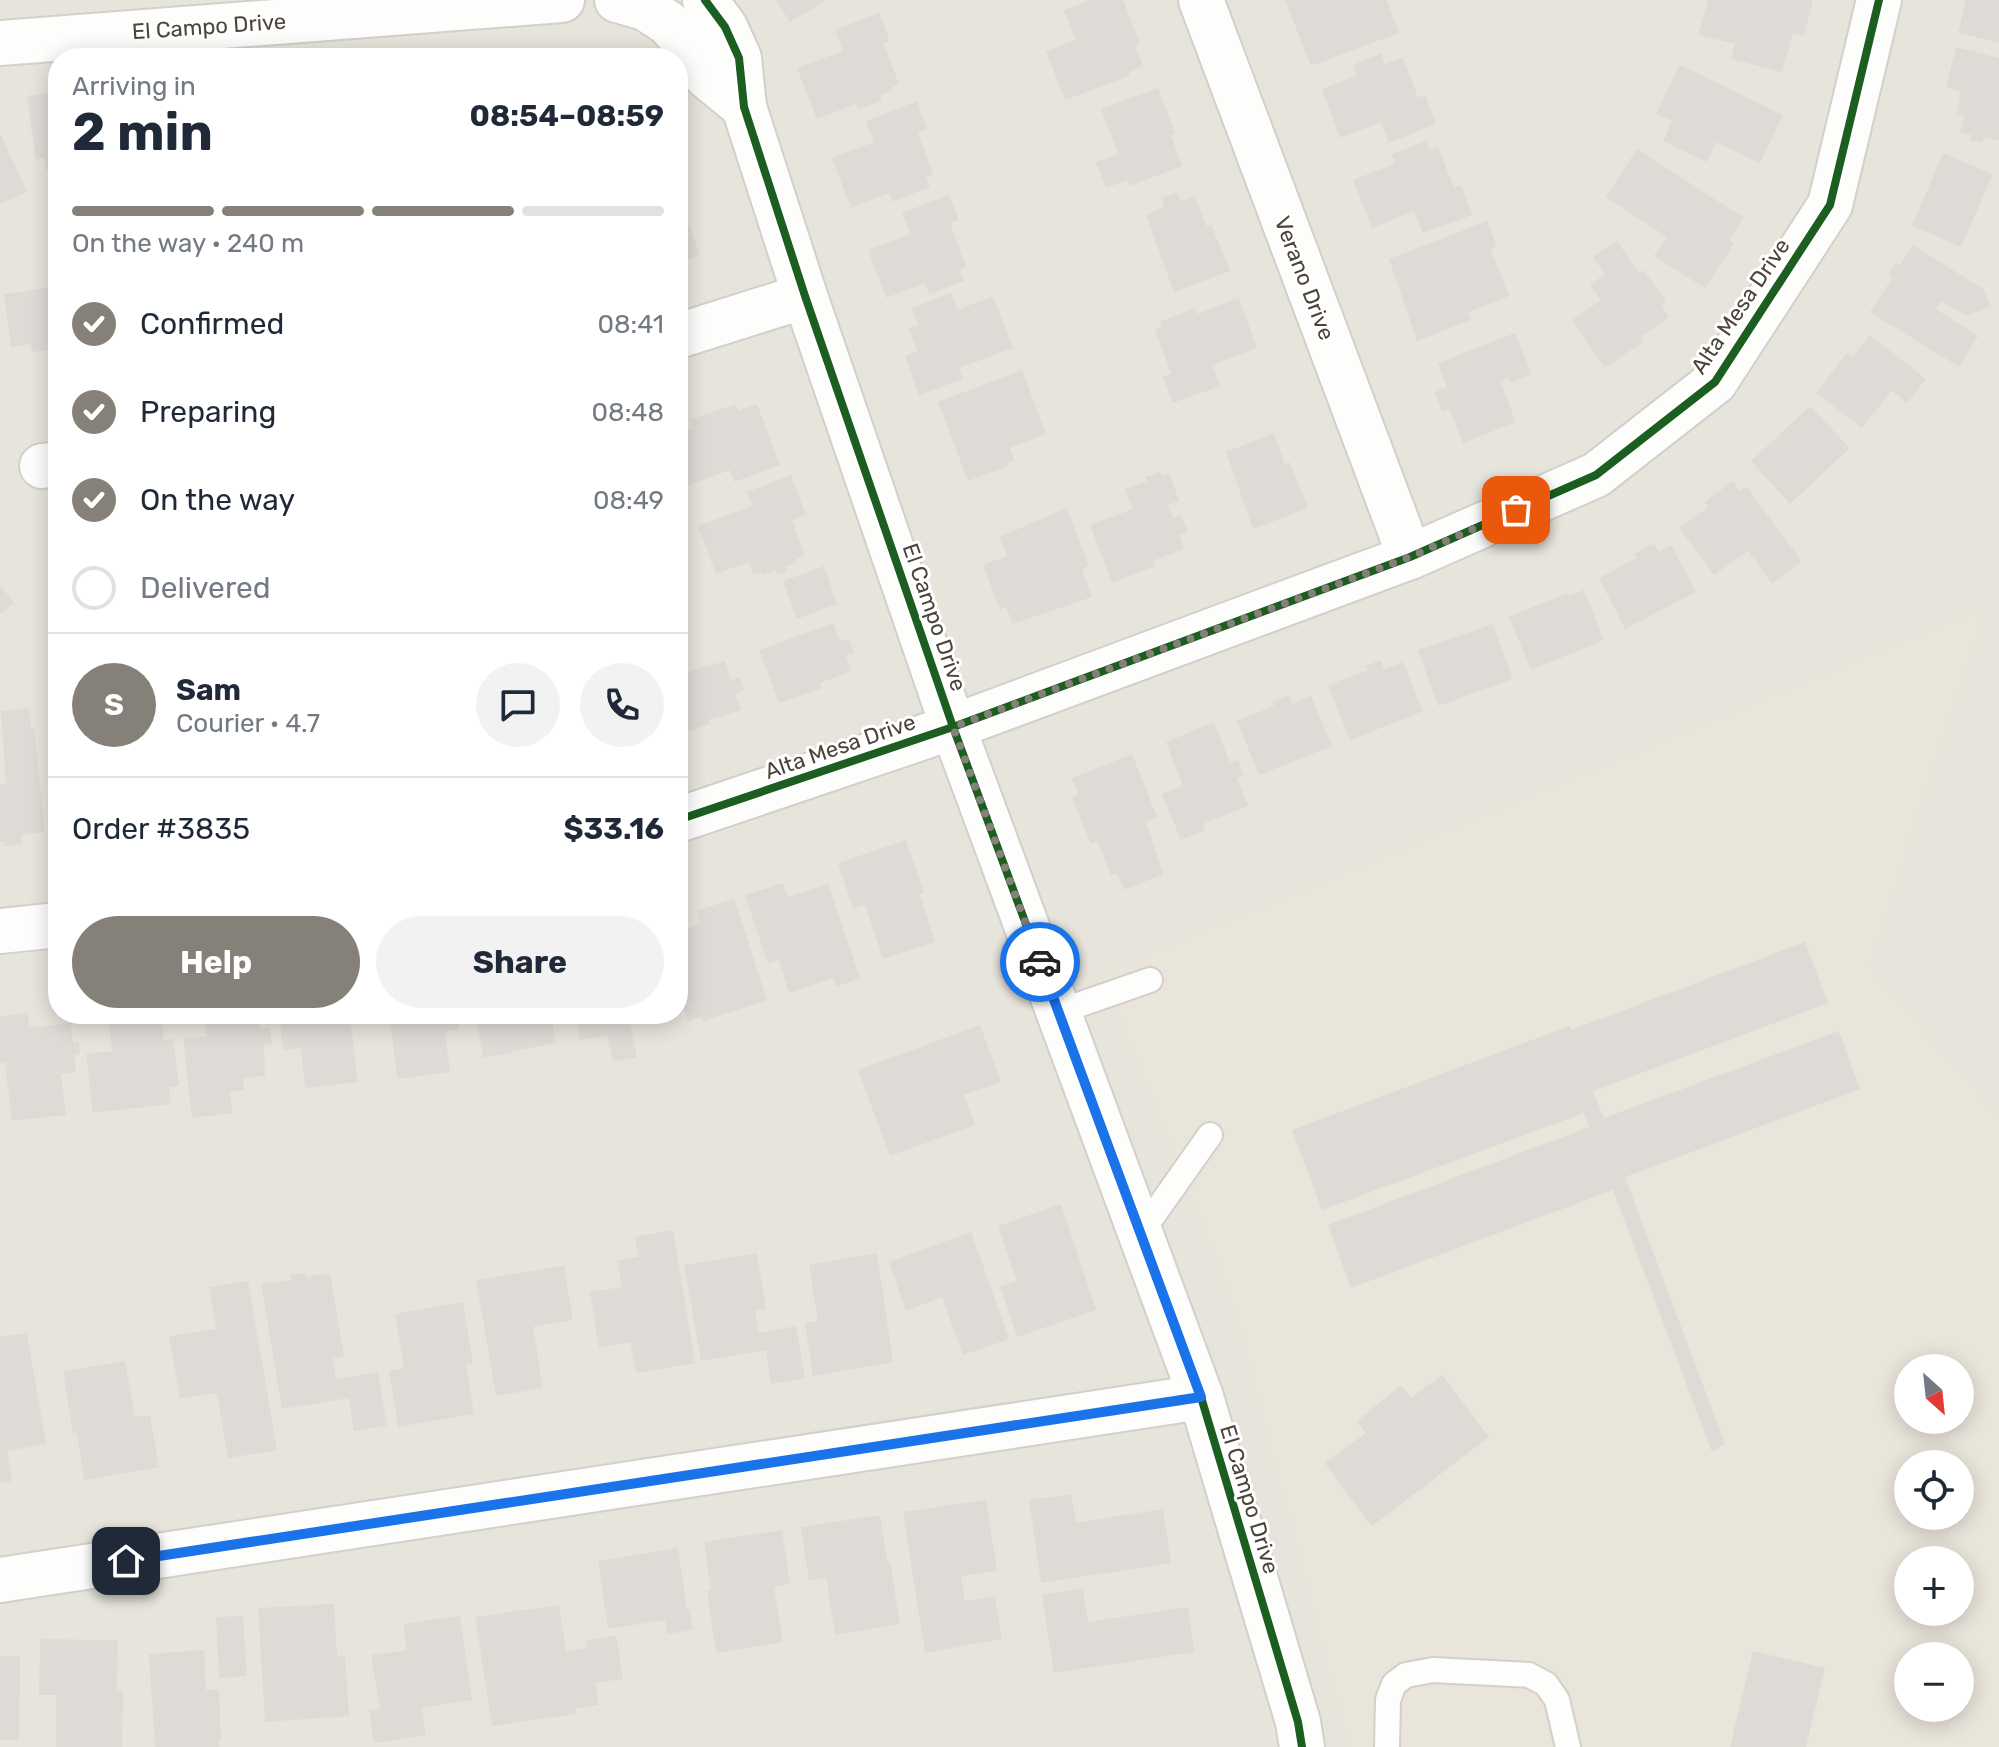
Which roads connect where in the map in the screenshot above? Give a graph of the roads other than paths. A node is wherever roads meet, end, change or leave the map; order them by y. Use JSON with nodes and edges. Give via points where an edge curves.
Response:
{"nodes":[{"id":1,"x":562,"y":0,"type":"edge"},
{"id":2,"x":617,"y":0,"type":"edge"},
{"id":3,"x":705,"y":0,"type":"edge"},
{"id":4,"x":1201,"y":0,"type":"edge"},
{"id":5,"x":1879,"y":0,"type":"edge"},
{"id":6,"x":0,"y":43,"type":"edge"},
{"id":7,"x":744,"y":107,"type":"junction"},
{"id":8,"x":805,"y":296,"type":"junction"},
{"id":9,"x":688,"y":333,"type":"edge"},
{"id":10,"x":1410,"y":557,"type":"junction"},
{"id":11,"x":953,"y":727,"type":"junction"},
{"id":12,"x":688,"y":817,"type":"edge"},
{"id":13,"x":48,"y":926,"type":"edge"},
{"id":14,"x":0,"y":931,"type":"edge"},
{"id":15,"x":1150,"y":980,"type":"dead end"},
{"id":16,"x":1058,"y":1012,"type":"junction"},
{"id":17,"x":1210,"y":1135,"type":"dead end"},
{"id":18,"x":1140,"y":1234,"type":"junction"},
{"id":19,"x":1201,"y":1397,"type":"junction"},
{"id":20,"x":0,"y":1580,"type":"edge"},
{"id":21,"x":1302,"y":1747,"type":"edge"},
{"id":22,"x":1387,"y":1747,"type":"edge"},
{"id":23,"x":1568,"y":1747,"type":"edge"}],
"edges":[{"from":1,"to":6,"type":"street","name":"El Campo Drive"},
{"from":2,"to":7,"type":"street","via":[[645,8],[668,23],[706,76]]},
{"from":3,"to":7,"type":"street","name":"El Campo Drive","via":[[739,58]]},
{"from":4,"to":10,"type":"street","name":"Verano Drive"},
{"from":5,"to":10,"type":"street","name":"Alta Mesa Drive","via":[[1830,205],[1715,382],[1596,475]]},
{"from":7,"to":8,"type":"street","name":"El Campo Drive"},
{"from":8,"to":9,"type":"street"},
{"from":8,"to":11,"type":"street","name":"El Campo Drive"},
{"from":10,"to":11,"type":"street","name":"Alta Mesa Drive"},
{"from":11,"to":12,"type":"street","name":"Alta Mesa Drive"},
{"from":11,"to":16,"type":"street","name":"El Campo Drive"},
{"from":13,"to":14,"type":"street"},
{"from":15,"to":16,"type":"lane"},
{"from":16,"to":18,"type":"street","name":"El Campo Drive"},
{"from":17,"to":18,"type":"lane"},
{"from":18,"to":19,"type":"street","name":"El Campo Drive"},
{"from":19,"to":20,"type":"street"},
{"from":19,"to":21,"type":"street","name":"El Campo Drive"},
{"from":22,"to":23,"type":"lane","via":[[1388,1700],[1394,1684],[1406,1675],[1433,1670],[1529,1675],[1546,1684],[1557,1700]]}]}
